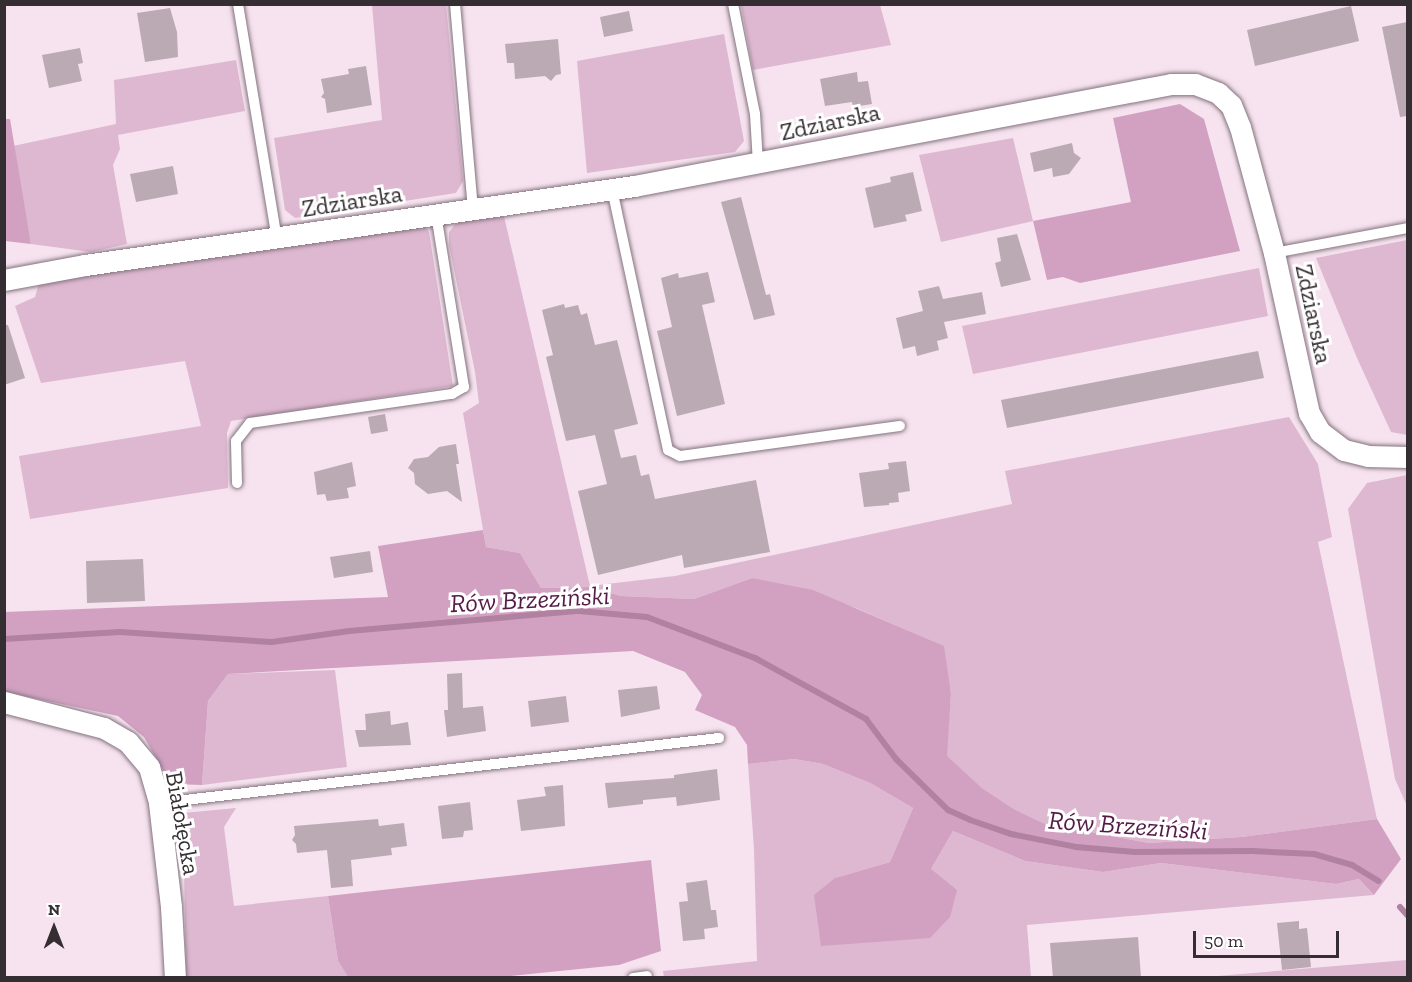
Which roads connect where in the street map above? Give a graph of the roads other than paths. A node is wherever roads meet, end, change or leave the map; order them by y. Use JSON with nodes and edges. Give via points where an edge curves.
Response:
{"nodes":[{"id":1,"x":238,"y":4,"type":"edge"},
{"id":2,"x":455,"y":4,"type":"edge"},
{"id":3,"x":733,"y":4,"type":"edge"},
{"id":4,"x":758,"y":163,"type":"junction"},
{"id":5,"x":612,"y":189,"type":"junction"},
{"id":6,"x":473,"y":208,"type":"junction"},
{"id":7,"x":436,"y":214,"type":"junction"},
{"id":8,"x":1407,"y":228,"type":"edge"},
{"id":9,"x":277,"y":239,"type":"junction"},
{"id":10,"x":1274,"y":253,"type":"junction"},
{"id":11,"x":4,"y":280,"type":"edge"},
{"id":12,"x":900,"y":426,"type":"dead end"},
{"id":13,"x":1407,"y":457,"type":"edge"},
{"id":14,"x":237,"y":483,"type":"dead end"},
{"id":15,"x":4,"y":702,"type":"edge"},
{"id":16,"x":719,"y":738,"type":"dead end"},
{"id":17,"x":159,"y":803,"type":"junction"},
{"id":18,"x":647,"y":976,"type":"dead end"},
{"id":19,"x":175,"y":978,"type":"edge"},
{"id":20,"x":633,"y":978,"type":"edge"}],
"edges":[{"from":1,"to":9,"type":"lane"},
{"from":2,"to":6,"type":"lane"},
{"from":3,"to":4,"type":"lane","via":[[755,114]]},
{"from":4,"to":5,"type":"street","name":"Zdziarska"},
{"from":4,"to":10,"type":"street","name":"Zdziarska","via":[[1171,84],[1195,84],[1218,93],[1231,105]]},
{"from":5,"to":6,"type":"street","name":"Zdziarska"},
{"from":5,"to":12,"type":"lane","via":[[668,450],[680,456]]},
{"from":6,"to":7,"type":"street","name":"Zdziarska"},
{"from":7,"to":9,"type":"street","name":"Zdziarska"},
{"from":7,"to":14,"type":"lane","via":[[464,387],[452,394],[250,423],[236,441]]},
{"from":8,"to":10,"type":"lane"},
{"from":9,"to":11,"type":"street","name":"Zdziarska"},
{"from":10,"to":13,"type":"street","name":"Zdziarska","via":[[1309,413],[1320,432],[1344,450],[1368,456]]},
{"from":15,"to":17,"type":"street","name":"Białołęcka","via":[[116,734],[149,767]]},
{"from":16,"to":17,"type":"lane"},
{"from":17,"to":19,"type":"street","name":"Białołęcka"},
{"from":18,"to":20,"type":"lane"}]}
